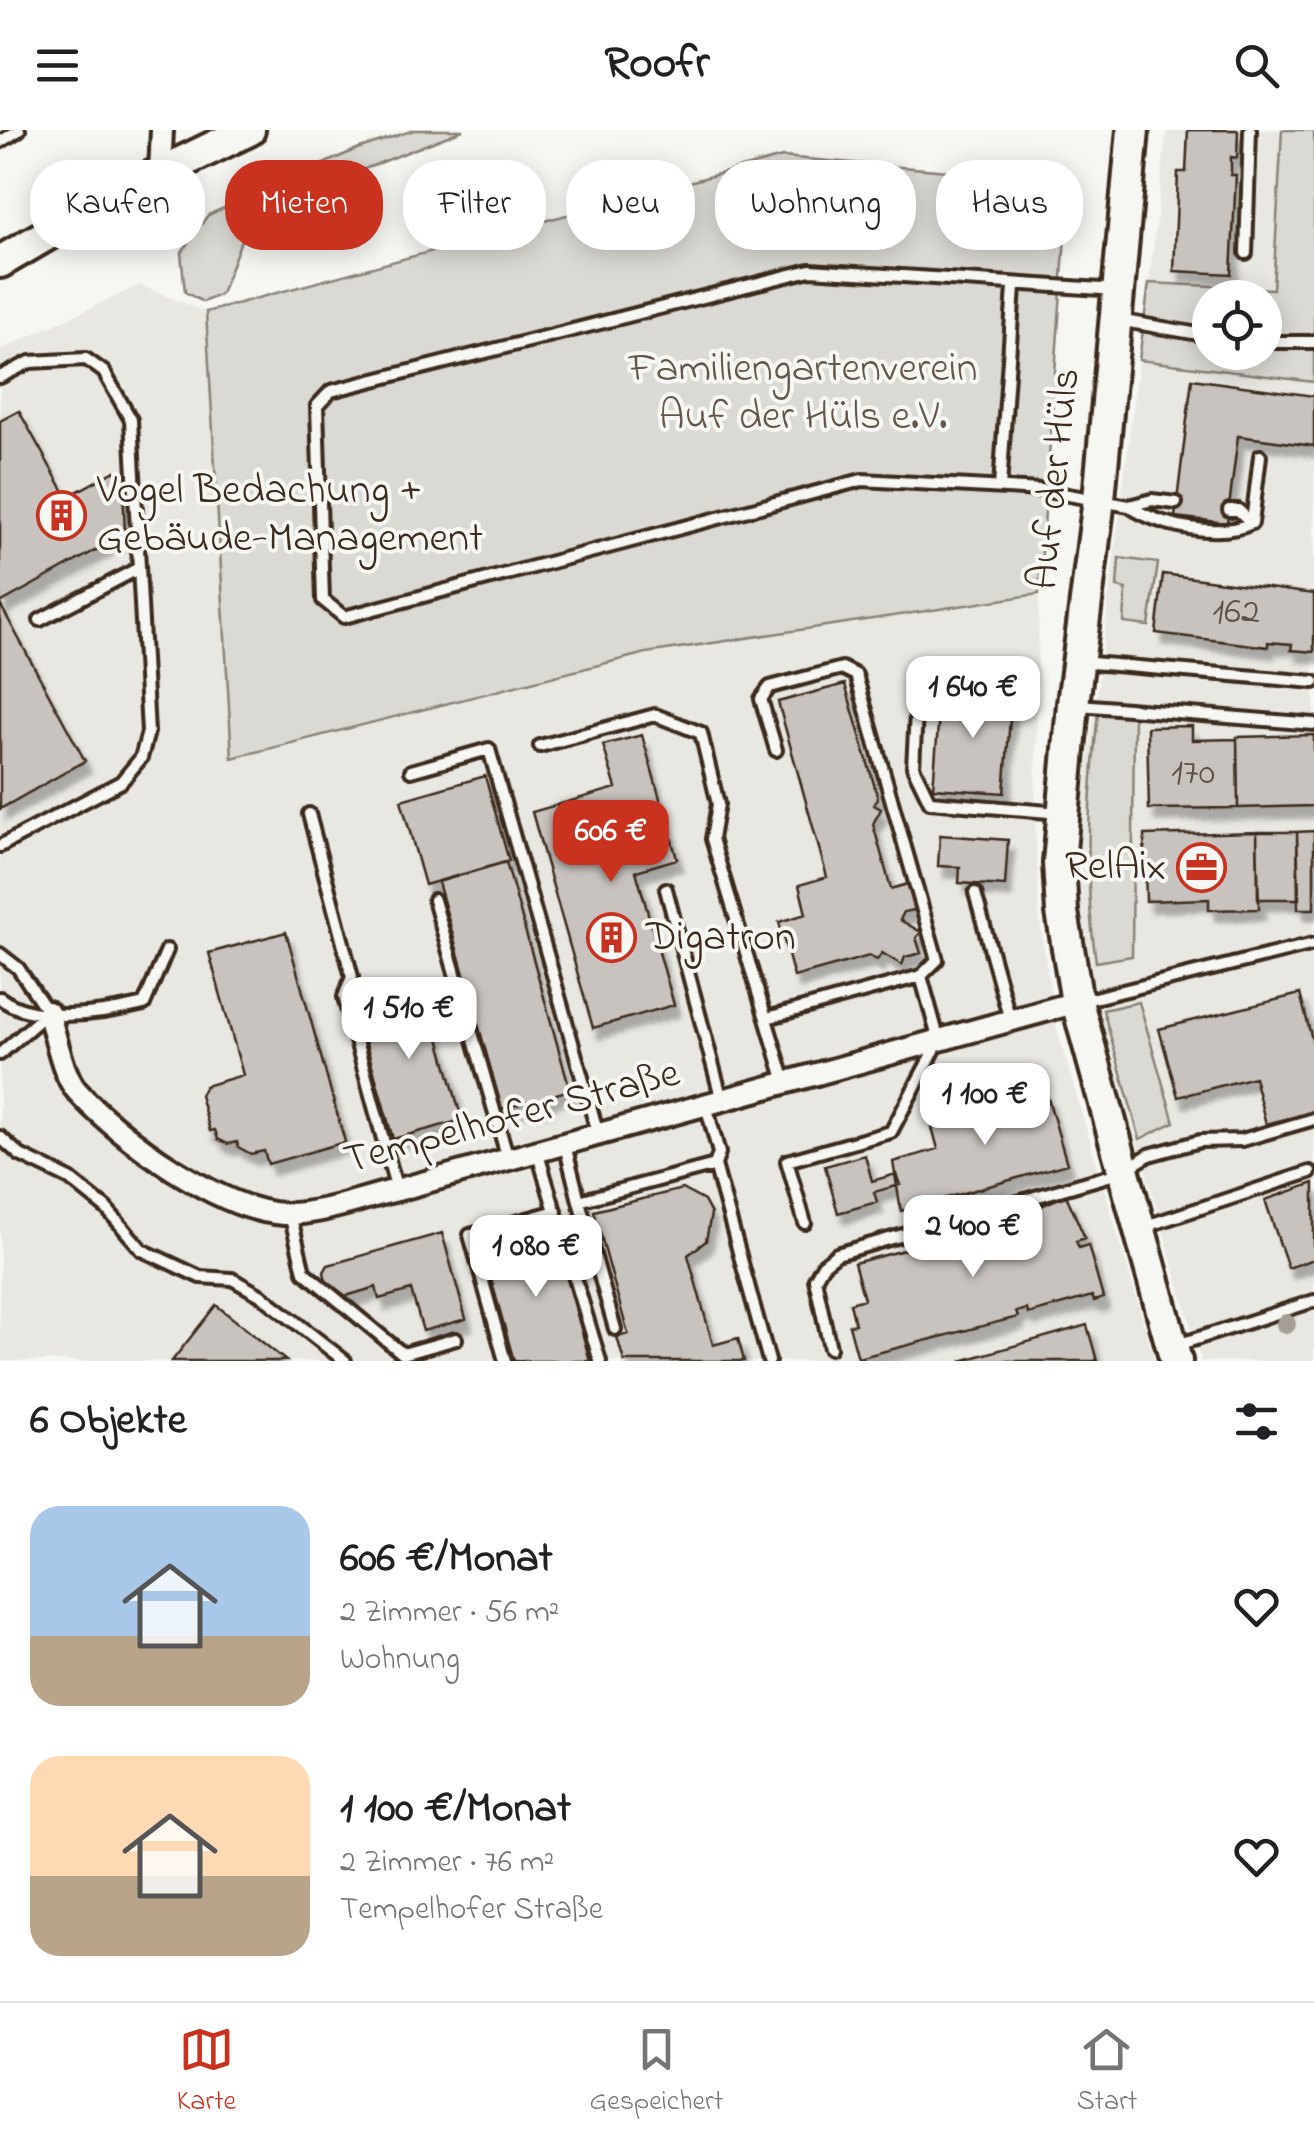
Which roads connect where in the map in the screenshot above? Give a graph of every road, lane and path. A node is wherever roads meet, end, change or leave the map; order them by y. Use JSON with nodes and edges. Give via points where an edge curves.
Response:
{"nodes":[{"id":1,"x":19,"y":130,"type":"edge"},
{"id":2,"x":162,"y":130,"type":"edge"},
{"id":3,"x":249,"y":130,"type":"edge"},
{"id":4,"x":1132,"y":130,"type":"edge"},
{"id":5,"x":1250,"y":130,"type":"edge"},
{"id":6,"x":0,"y":142,"type":"edge"},
{"id":7,"x":161,"y":160,"type":"edge"},
{"id":8,"x":187,"y":160,"type":"edge"},
{"id":9,"x":30,"y":245,"type":"edge"},
{"id":10,"x":1246,"y":253,"type":"dead end"},
{"id":11,"x":0,"y":262,"type":"edge"},
{"id":12,"x":1014,"y":287,"type":"junction"},
{"id":13,"x":1117,"y":305,"type":"junction"},
{"id":14,"x":1192,"y":330,"type":"edge"},
{"id":15,"x":1282,"y":342,"type":"edge"},
{"id":16,"x":1314,"y":342,"type":"edge"},
{"id":17,"x":0,"y":377,"type":"edge"},
{"id":18,"x":1260,"y":456,"type":"dead end"},
{"id":19,"x":1000,"y":487,"type":"junction"},
{"id":20,"x":1114,"y":502,"type":"junction"},
{"id":21,"x":1176,"y":502,"type":"dead end"},
{"id":22,"x":1229,"y":510,"type":"dead end"},
{"id":23,"x":1252,"y":522,"type":"junction"},
{"id":24,"x":139,"y":568,"type":"junction"},
{"id":25,"x":40,"y":620,"type":"dead end"},
{"id":26,"x":1078,"y":662,"type":"junction"},
{"id":27,"x":1314,"y":682,"type":"edge"},
{"id":28,"x":1073,"y":704,"type":"junction"},
{"id":29,"x":916,"y":713,"type":"dead end"},
{"id":30,"x":1314,"y":724,"type":"edge"},
{"id":31,"x":540,"y":746,"type":"dead end"},
{"id":32,"x":776,"y":750,"type":"dead end"},
{"id":33,"x":411,"y":771,"type":"dead end"},
{"id":34,"x":1062,"y":813,"type":"junction"},
{"id":35,"x":308,"y":814,"type":"dead end"},
{"id":36,"x":0,"y":846,"type":"edge"},
{"id":37,"x":666,"y":890,"type":"dead end"},
{"id":38,"x":974,"y":893,"type":"dead end"},
{"id":39,"x":434,"y":900,"type":"dead end"},
{"id":40,"x":1314,"y":944,"type":"edge"},
{"id":41,"x":167,"y":950,"type":"dead end"},
{"id":42,"x":0,"y":954,"type":"edge"},
{"id":43,"x":921,"y":976,"type":"junction"},
{"id":44,"x":0,"y":998,"type":"edge"},
{"id":45,"x":1077,"y":1002,"type":"junction"},
{"id":46,"x":14,"y":1009,"type":"junction"},
{"id":47,"x":0,"y":1011,"type":"edge"},
{"id":48,"x":48,"y":1012,"type":"junction"},
{"id":49,"x":767,"y":1018,"type":"junction"},
{"id":50,"x":1011,"y":1021,"type":"junction"},
{"id":51,"x":939,"y":1041,"type":"junction"},
{"id":52,"x":0,"y":1054,"type":"edge"},
{"id":53,"x":785,"y":1082,"type":"junction"},
{"id":54,"x":714,"y":1103,"type":"junction"},
{"id":55,"x":1314,"y":1119,"type":"edge"},
{"id":56,"x":598,"y":1134,"type":"junction"},
{"id":57,"x":0,"y":1136,"type":"edge"},
{"id":58,"x":564,"y":1144,"type":"junction"},
{"id":59,"x":537,"y":1150,"type":"junction"},
{"id":60,"x":508,"y":1159,"type":"junction"},
{"id":61,"x":715,"y":1165,"type":"junction"},
{"id":62,"x":1122,"y":1172,"type":"junction"},
{"id":63,"x":1310,"y":1172,"type":"dead end"},
{"id":64,"x":397,"y":1190,"type":"junction"},
{"id":65,"x":580,"y":1201,"type":"junction"},
{"id":66,"x":556,"y":1210,"type":"junction"},
{"id":67,"x":290,"y":1214,"type":"junction"},
{"id":68,"x":805,"y":1223,"type":"dead end"},
{"id":69,"x":1138,"y":1229,"type":"junction"},
{"id":70,"x":1314,"y":1301,"type":"edge"},
{"id":71,"x":614,"y":1328,"type":"dead end"},
{"id":72,"x":456,"y":1338,"type":"dead end"},
{"id":73,"x":830,"y":1348,"type":"dead end"},
{"id":74,"x":1173,"y":1354,"type":"edge"},
{"id":75,"x":345,"y":1361,"type":"edge"},
{"id":76,"x":505,"y":1361,"type":"edge"},
{"id":77,"x":600,"y":1361,"type":"edge"},
{"id":78,"x":768,"y":1361,"type":"edge"}],
"edges":[{"from":1,"to":6,"type":"lane"},
{"from":2,"to":7,"type":"street"},
{"from":3,"to":8,"type":"street"},
{"from":4,"to":13,"type":"street","name":"Auf der Hüls"},
{"from":5,"to":10,"type":"lane"},
{"from":9,"to":11,"type":"street"},
{"from":12,"to":13,"type":"lane"},
{"from":12,"to":19,"type":"lane"},
{"from":12,"to":19,"type":"lane","via":[[810,270],[331,391],[317,406],[323,600],[344,617],[862,480]]},
{"from":13,"to":14,"type":"lane"},
{"from":13,"to":20,"type":"street","name":"Auf der Hüls"},
{"from":15,"to":16,"type":"lane"},
{"from":17,"to":24,"type":"lane","via":[[30,362],[64,358],[86,358],[104,372],[131,420]]},
{"from":18,"to":23,"type":"lane"},
{"from":19,"to":20,"type":"lane"},
{"from":20,"to":21,"type":"lane"},
{"from":20,"to":23,"type":"lane","via":[[1149,520],[1235,531]]},
{"from":20,"to":26,"type":"street","name":"Auf der Hüls"},
{"from":22,"to":23,"type":"lane"},
{"from":24,"to":25,"type":"lane"},
{"from":24,"to":36,"type":"lane","via":[[148,732],[141,758],[121,782]]},
{"from":26,"to":27,"type":"lane"},
{"from":26,"to":28,"type":"street","name":"Auf der Hüls"},
{"from":28,"to":30,"type":"lane"},
{"from":28,"to":34,"type":"street","name":"Auf der Hüls"},
{"from":29,"to":34,"type":"lane","via":[[913,767],[930,802]]},
{"from":31,"to":49,"type":"lane","via":[[655,715],[700,733],[718,804],[712,840]]},
{"from":32,"to":43,"type":"lane","via":[[761,699],[770,687],[842,668],[856,675],[937,960]]},
{"from":33,"to":56,"type":"lane","via":[[489,749]]},
{"from":34,"to":45,"type":"street","name":"Auf der Hüls","via":[[1062,912]]},
{"from":35,"to":64,"type":"lane","via":[[352,977],[344,997]]},
{"from":37,"to":54,"type":"lane"},
{"from":38,"to":50,"type":"lane"},
{"from":39,"to":60,"type":"lane"},
{"from":40,"to":45,"type":"lane"},
{"from":41,"to":48,"type":"lane","via":[[144,1004],[109,1012]]},
{"from":42,"to":48,"type":"lane"},
{"from":43,"to":49,"type":"lane"},
{"from":43,"to":51,"type":"lane"},
{"from":44,"to":46,"type":"lane"},
{"from":45,"to":50,"type":"street","name":"Tempelhofer Straße"},
{"from":45,"to":62,"type":"street","name":"Auf der Hüls"},
{"from":46,"to":47,"type":"lane"},
{"from":46,"to":48,"type":"lane"},
{"from":48,"to":52,"type":"lane"},
{"from":48,"to":67,"type":"street","name":"Tempelhofer Straße","via":[[74,1089],[150,1152],[224,1200]]},
{"from":49,"to":53,"type":"lane"},
{"from":50,"to":51,"type":"street","name":"Tempelhofer Straße"},
{"from":51,"to":53,"type":"street","name":"Tempelhofer Straße"},
{"from":51,"to":68,"type":"lane","via":[[892,1132],[788,1160]]},
{"from":53,"to":54,"type":"street","name":"Tempelhofer Straße"},
{"from":54,"to":56,"type":"street","name":"Tempelhofer Straße"},
{"from":54,"to":61,"type":"lane"},
{"from":55,"to":62,"type":"lane","via":[[1242,1140],[1200,1141],[1148,1155]]},
{"from":56,"to":58,"type":"street","name":"Tempelhofer Straße"},
{"from":57,"to":75,"type":"lane","via":[[20,1155],[70,1179],[142,1250],[200,1277],[232,1279]]},
{"from":58,"to":59,"type":"street","name":"Tempelhofer Straße"},
{"from":58,"to":65,"type":"lane"},
{"from":59,"to":60,"type":"street","name":"Tempelhofer Straße"},
{"from":59,"to":66,"type":"lane"},
{"from":60,"to":64,"type":"street","name":"Tempelhofer Straße"},
{"from":61,"to":65,"type":"lane"},
{"from":61,"to":78,"type":"lane"},
{"from":62,"to":69,"type":"street","name":"Auf der Hüls"},
{"from":62,"to":73,"type":"lane","via":[[838,1254],[814,1279]]},
{"from":63,"to":69,"type":"lane"},
{"from":64,"to":67,"type":"street","name":"Tempelhofer Straße"},
{"from":65,"to":71,"type":"lane"},
{"from":66,"to":76,"type":"lane","via":[[470,1236]]},
{"from":66,"to":77,"type":"lane"},
{"from":67,"to":72,"type":"lane","via":[[304,1272],[403,1354]]},
{"from":69,"to":74,"type":"street","name":"Auf der Hüls"},
{"from":70,"to":74,"type":"lane"}]}
